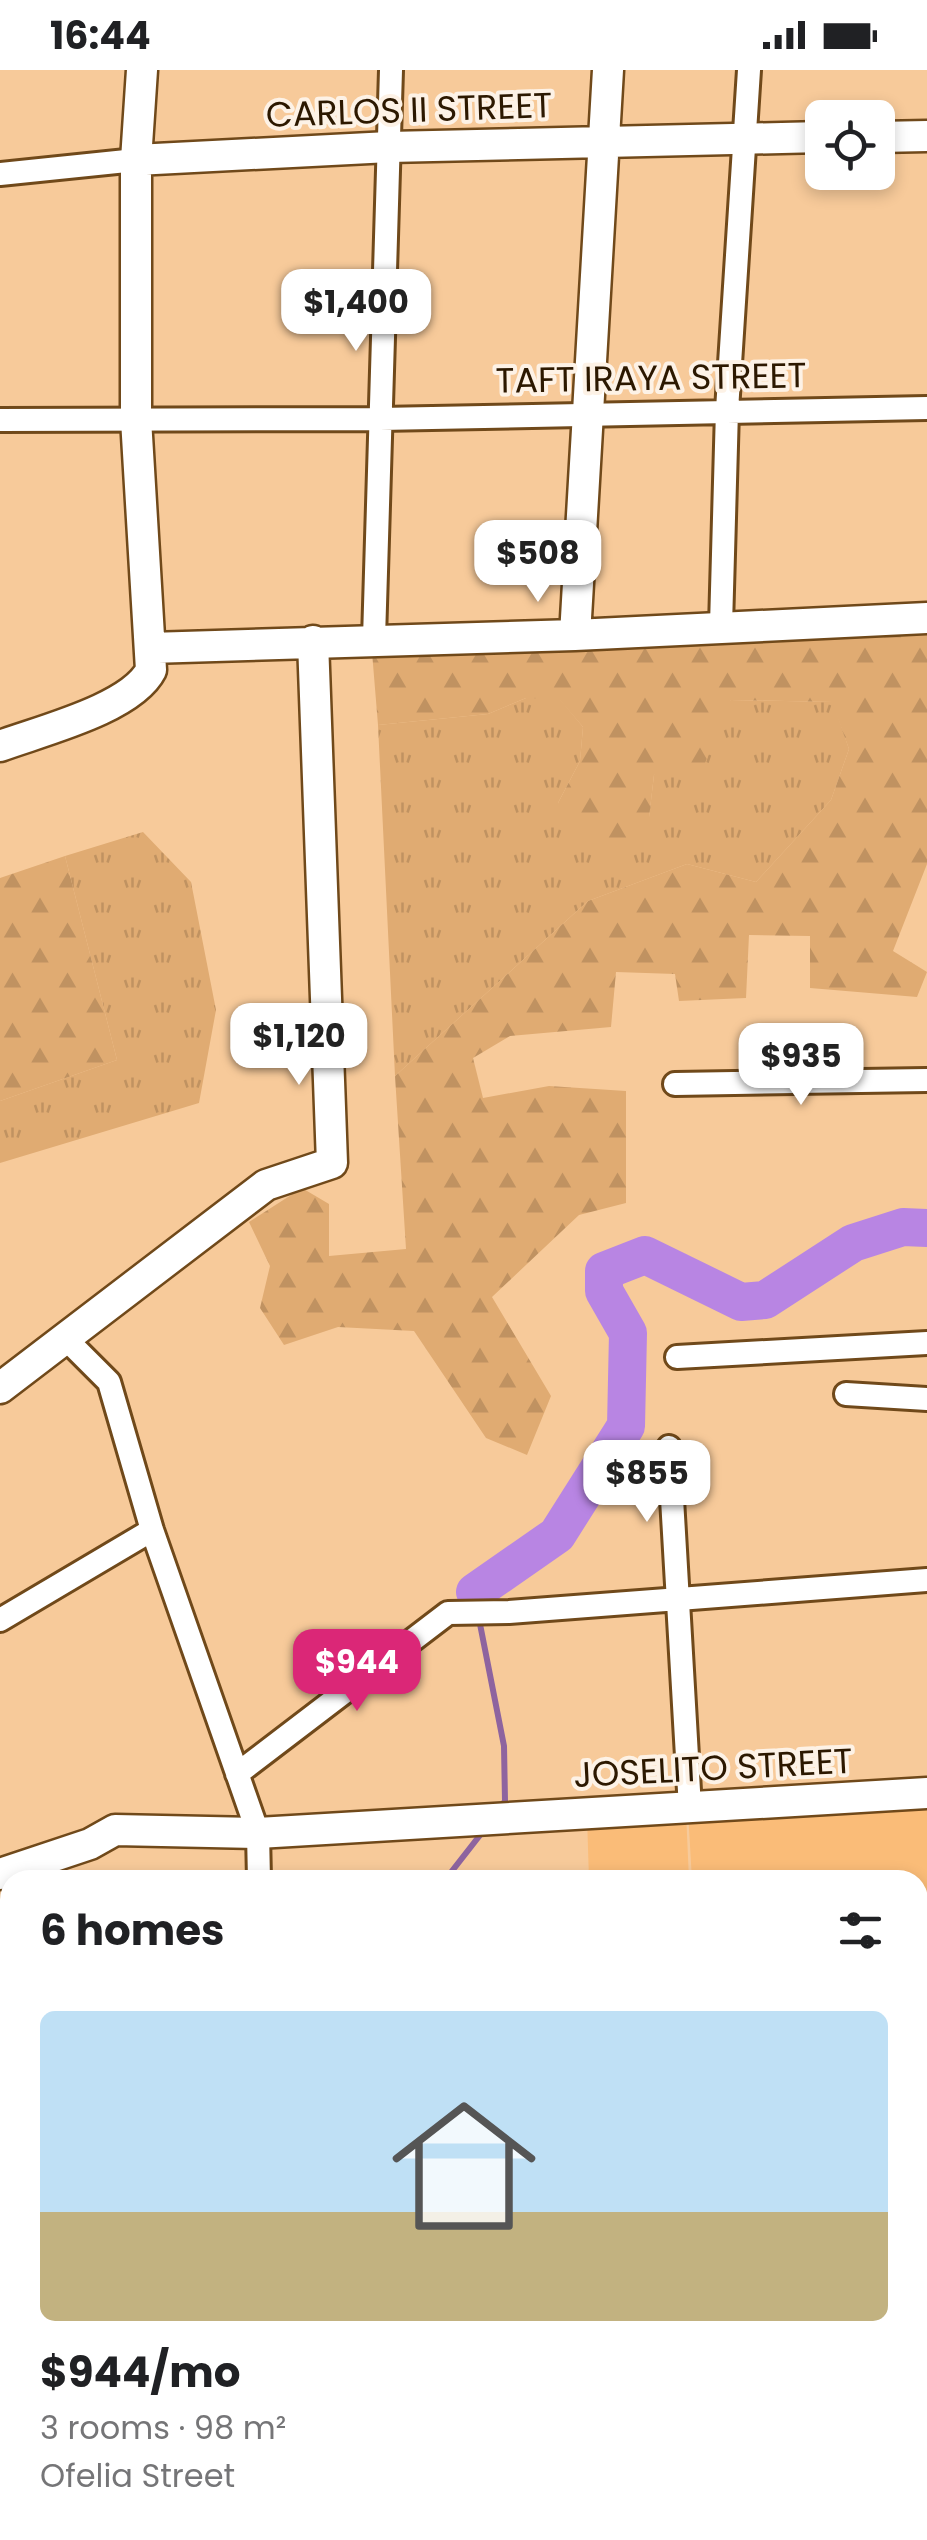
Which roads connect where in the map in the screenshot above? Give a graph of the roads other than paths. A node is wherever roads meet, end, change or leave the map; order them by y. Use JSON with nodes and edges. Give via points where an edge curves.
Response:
{"nodes":[{"id":1,"x":142,"y":70,"type":"edge"},
{"id":2,"x":391,"y":70,"type":"edge"},
{"id":3,"x":608,"y":70,"type":"edge"},
{"id":4,"x":749,"y":70,"type":"edge"},
{"id":5,"x":927,"y":136,"type":"edge"},
{"id":6,"x":805,"y":137,"type":"edge"},
{"id":7,"x":895,"y":137,"type":"edge"},
{"id":8,"x":746,"y":138,"type":"junction"},
{"id":9,"x":606,"y":140,"type":"junction"},
{"id":10,"x":388,"y":147,"type":"junction"},
{"id":11,"x":136,"y":160,"type":"junction"},
{"id":12,"x":0,"y":174,"type":"edge"},
{"id":13,"x":927,"y":408,"type":"edge"},
{"id":14,"x":727,"y":410,"type":"junction"},
{"id":15,"x":588,"y":416,"type":"junction"},
{"id":16,"x":136,"y":419,"type":"junction"},
{"id":17,"x":380,"y":419,"type":"junction"},
{"id":18,"x":0,"y":420,"type":"edge"},
{"id":19,"x":927,"y":618,"type":"edge"},
{"id":20,"x":721,"y":626,"type":"junction"},
{"id":21,"x":575,"y":634,"type":"junction"},
{"id":22,"x":374,"y":639,"type":"junction"},
{"id":23,"x":313,"y":641,"type":"junction"},
{"id":24,"x":150,"y":648,"type":"junction"},
{"id":25,"x":0,"y":746,"type":"edge"},
{"id":26,"x":927,"y":1080,"type":"edge"},
{"id":27,"x":675,"y":1084,"type":"dead end"},
{"id":28,"x":65,"y":1338,"type":"junction"},
{"id":29,"x":927,"y":1343,"type":"edge"},
{"id":30,"x":678,"y":1357,"type":"dead end"},
{"id":31,"x":0,"y":1388,"type":"edge"},
{"id":32,"x":846,"y":1394,"type":"dead end"},
{"id":33,"x":927,"y":1399,"type":"edge"},
{"id":34,"x":668,"y":1447,"type":"dead end"},
{"id":35,"x":152,"y":1530,"type":"junction"},
{"id":36,"x":927,"y":1580,"type":"edge"},
{"id":37,"x":679,"y":1600,"type":"junction"},
{"id":38,"x":0,"y":1620,"type":"edge"},
{"id":39,"x":237,"y":1774,"type":"junction"},
{"id":40,"x":927,"y":1793,"type":"edge"},
{"id":41,"x":690,"y":1808,"type":"junction"},
{"id":42,"x":258,"y":1833,"type":"junction"},
{"id":43,"x":12,"y":1870,"type":"edge"},
{"id":44,"x":259,"y":1870,"type":"edge"}],
"edges":[{"from":1,"to":11,"type":"street"},
{"from":2,"to":10,"type":"street"},
{"from":3,"to":9,"type":"street"},
{"from":4,"to":8,"type":"street"},
{"from":5,"to":7,"type":"street"},
{"from":6,"to":8,"type":"street","name":"CARLOS II STREET"},
{"from":8,"to":9,"type":"street","name":"CARLOS II STREET"},
{"from":8,"to":14,"type":"street"},
{"from":9,"to":10,"type":"street","name":"CARLOS II STREET"},
{"from":9,"to":15,"type":"street"},
{"from":10,"to":11,"type":"street","name":"CARLOS II STREET"},
{"from":10,"to":17,"type":"street"},
{"from":11,"to":12,"type":"street","name":"CARLOS II STREET"},
{"from":11,"to":16,"type":"street"},
{"from":13,"to":14,"type":"street","name":"TAFT IRAYA STREET"},
{"from":14,"to":15,"type":"street","name":"TAFT IRAYA STREET"},
{"from":14,"to":20,"type":"street"},
{"from":15,"to":17,"type":"street","name":"TAFT IRAYA STREET"},
{"from":15,"to":21,"type":"street"},
{"from":16,"to":17,"type":"street","name":"TAFT IRAYA STREET"},
{"from":16,"to":18,"type":"street","name":"TAFT IRAYA STREET"},
{"from":16,"to":24,"type":"street"},
{"from":17,"to":22,"type":"street"},
{"from":19,"to":20,"type":"street"},
{"from":20,"to":21,"type":"street"},
{"from":21,"to":22,"type":"street"},
{"from":22,"to":23,"type":"street"},
{"from":23,"to":24,"type":"street"},
{"from":23,"to":28,"type":"street","via":[[332,1162],[266,1185]]},
{"from":24,"to":25,"type":"street","via":[[149,676],[118,699]]},
{"from":26,"to":27,"type":"street"},
{"from":28,"to":31,"type":"street"},
{"from":28,"to":35,"type":"street","via":[[109,1382]]},
{"from":29,"to":30,"type":"street"},
{"from":32,"to":33,"type":"street"},
{"from":34,"to":37,"type":"street"},
{"from":35,"to":38,"type":"street"},
{"from":35,"to":39,"type":"street"},
{"from":36,"to":37,"type":"street"},
{"from":37,"to":39,"type":"street","via":[[448,1614]]},
{"from":37,"to":41,"type":"street"},
{"from":39,"to":42,"type":"street"},
{"from":40,"to":41,"type":"street","name":"JOSELITO STREET"},
{"from":41,"to":42,"type":"street","name":"JOSELITO STREET"},
{"from":42,"to":43,"type":"street","name":"JOSELITO STREET","via":[[114,1830]]},
{"from":42,"to":44,"type":"street"}]}
